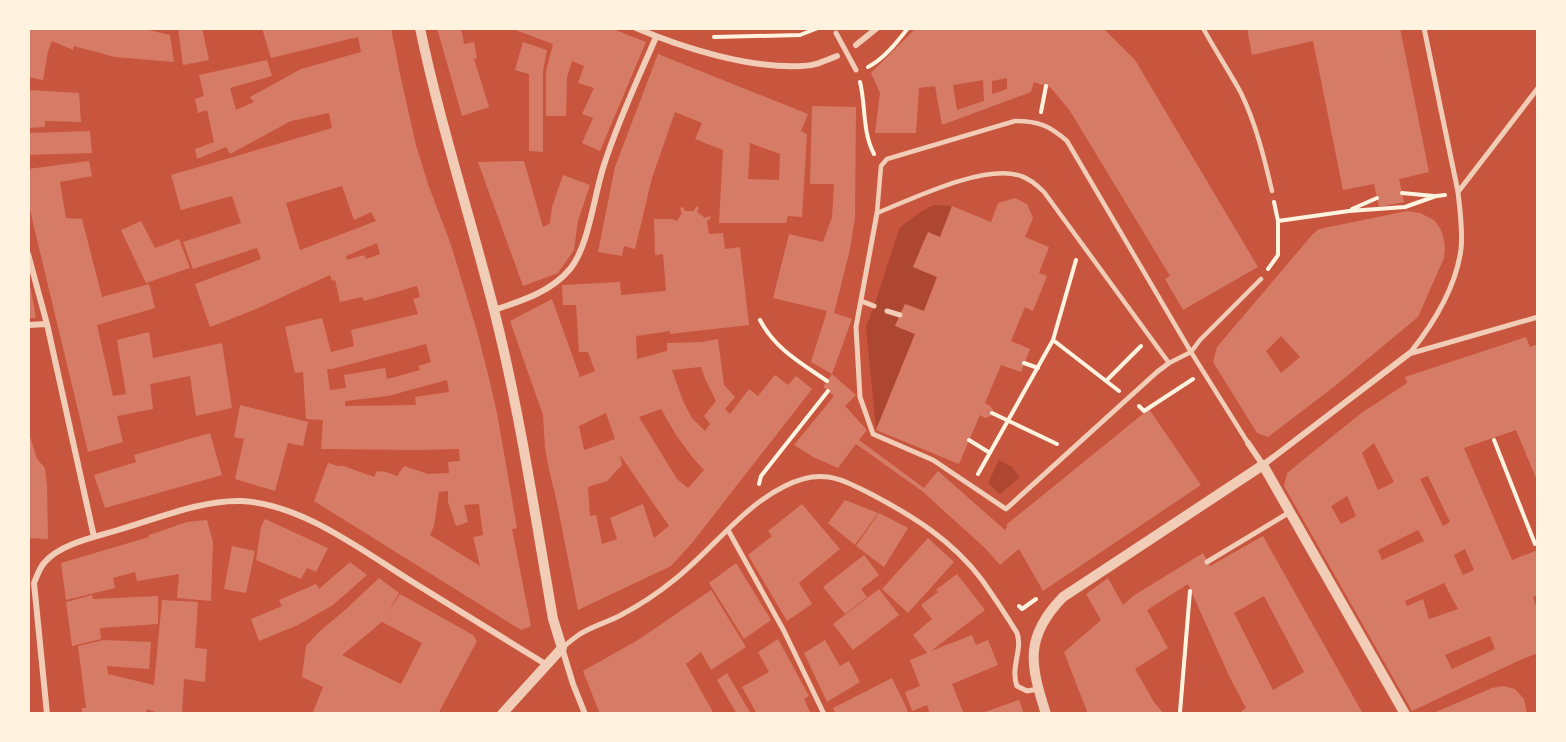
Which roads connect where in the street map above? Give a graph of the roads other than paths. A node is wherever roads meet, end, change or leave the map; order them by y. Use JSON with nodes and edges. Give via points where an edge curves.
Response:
{"nodes":[{"id":1,"x":420,"y":28,"type":"edge"},
{"id":2,"x":636,"y":28,"type":"edge"},
{"id":3,"x":877,"y":28,"type":"edge"},
{"id":4,"x":1203,"y":28,"type":"edge"},
{"id":5,"x":1424,"y":28,"type":"edge"},
{"id":6,"x":836,"y":33,"type":"dead end"},
{"id":7,"x":656,"y":37,"type":"junction"},
{"id":8,"x":856,"y":45,"type":"dead end"},
{"id":9,"x":837,"y":56,"type":"dead end"},
{"id":10,"x":857,"y":72,"type":"road end"},
{"id":11,"x":1538,"y":88,"type":"edge"},
{"id":12,"x":1272,"y":191,"type":"road end"},
{"id":13,"x":1458,"y":192,"type":"junction"},
{"id":14,"x":877,"y":213,"type":"junction"},
{"id":15,"x":28,"y":254,"type":"edge"},
{"id":16,"x":1261,"y":279,"type":"road end"},
{"id":17,"x":861,"y":301,"type":"junction"},
{"id":18,"x":874,"y":306,"type":"dead end"},
{"id":19,"x":494,"y":310,"type":"junction"},
{"id":20,"x":886,"y":311,"type":"dead end"},
{"id":21,"x":900,"y":315,"type":"dead end"},
{"id":22,"x":1538,"y":317,"type":"edge"},
{"id":23,"x":46,"y":324,"type":"junction"},
{"id":24,"x":28,"y":325,"type":"edge"},
{"id":25,"x":1191,"y":351,"type":"junction"},
{"id":26,"x":1410,"y":353,"type":"junction"},
{"id":27,"x":1169,"y":363,"type":"junction"},
{"id":28,"x":1248,"y":443,"type":"joint"},
{"id":29,"x":1263,"y":465,"type":"junction"},
{"id":30,"x":1290,"y":512,"type":"junction"},
{"id":31,"x":728,"y":530,"type":"junction"},
{"id":32,"x":94,"y":537,"type":"junction"},
{"id":33,"x":1207,"y":562,"type":"dead end"},
{"id":34,"x":31,"y":582,"type":"edge"},
{"id":35,"x":562,"y":648,"type":"junction"},
{"id":36,"x":547,"y":665,"type":"junction"},
{"id":37,"x":1038,"y":689,"type":"junction"},
{"id":38,"x":47,"y":714,"type":"edge"},
{"id":39,"x":502,"y":714,"type":"edge"},
{"id":40,"x":585,"y":714,"type":"edge"},
{"id":41,"x":824,"y":714,"type":"edge"},
{"id":42,"x":1046,"y":714,"type":"edge"},
{"id":43,"x":1405,"y":714,"type":"edge"}],
"edges":[{"from":1,"to":19,"type":"street","via":[[431,83]]},
{"from":2,"to":7,"type":"street"},
{"from":3,"to":8,"type":"street"},
{"from":4,"to":12,"type":"lane","via":[[1254,123]]},
{"from":5,"to":13,"type":"street"},
{"from":6,"to":10,"type":"street"},
{"from":7,"to":9,"type":"street","via":[[757,64],[802,66]]},
{"from":7,"to":19,"type":"street","via":[[604,163],[581,252],[572,268],[546,290]]},
{"from":11,"to":13,"type":"street"},
{"from":13,"to":26,"type":"street","via":[[1461,249],[1457,268],[1443,304]]},
{"from":14,"to":17,"type":"street"},
{"from":14,"to":25,"type":"lane","via":[[881,166],[887,159],[1016,121],[1055,130],[1067,141]]},
{"from":14,"to":27,"type":"lane","via":[[961,180],[1006,173],[1034,182]]},
{"from":15,"to":23,"type":"street"},
{"from":16,"to":25,"type":"lane"},
{"from":17,"to":18,"type":"street"},
{"from":17,"to":27,"type":"street","via":[[856,327],[860,397],[873,434],[933,460],[1006,509]]},
{"from":19,"to":35,"type":"street","via":[[553,619]]},
{"from":20,"to":21,"type":"street"},
{"from":22,"to":26,"type":"street"},
{"from":23,"to":24,"type":"street"},
{"from":23,"to":32,"type":"street"},
{"from":25,"to":27,"type":"lane"},
{"from":25,"to":28,"type":"lane"},
{"from":26,"to":29,"type":"street"},
{"from":28,"to":29,"type":"street"},
{"from":29,"to":30,"type":"street"},
{"from":29,"to":37,"type":"street","via":[[1063,597],[1036,635],[1033,651]]},
{"from":30,"to":33,"type":"street"},
{"from":30,"to":43,"type":"street"},
{"from":31,"to":35,"type":"street","via":[[653,596],[580,634]]},
{"from":31,"to":37,"type":"street","via":[[777,490],[798,480],[827,476],[843,480],[908,514],[963,558],[981,578],[1020,639],[1014,674],[1017,686],[1027,691]]},
{"from":31,"to":41,"type":"street"},
{"from":32,"to":34,"type":"street","via":[[53,554]]},
{"from":32,"to":36,"type":"street","via":[[220,502],[241,501],[286,510],[332,533]]},
{"from":34,"to":38,"type":"street"},
{"from":35,"to":36,"type":"street"},
{"from":35,"to":40,"type":"street"},
{"from":36,"to":39,"type":"street"},
{"from":37,"to":42,"type":"street"}]}
